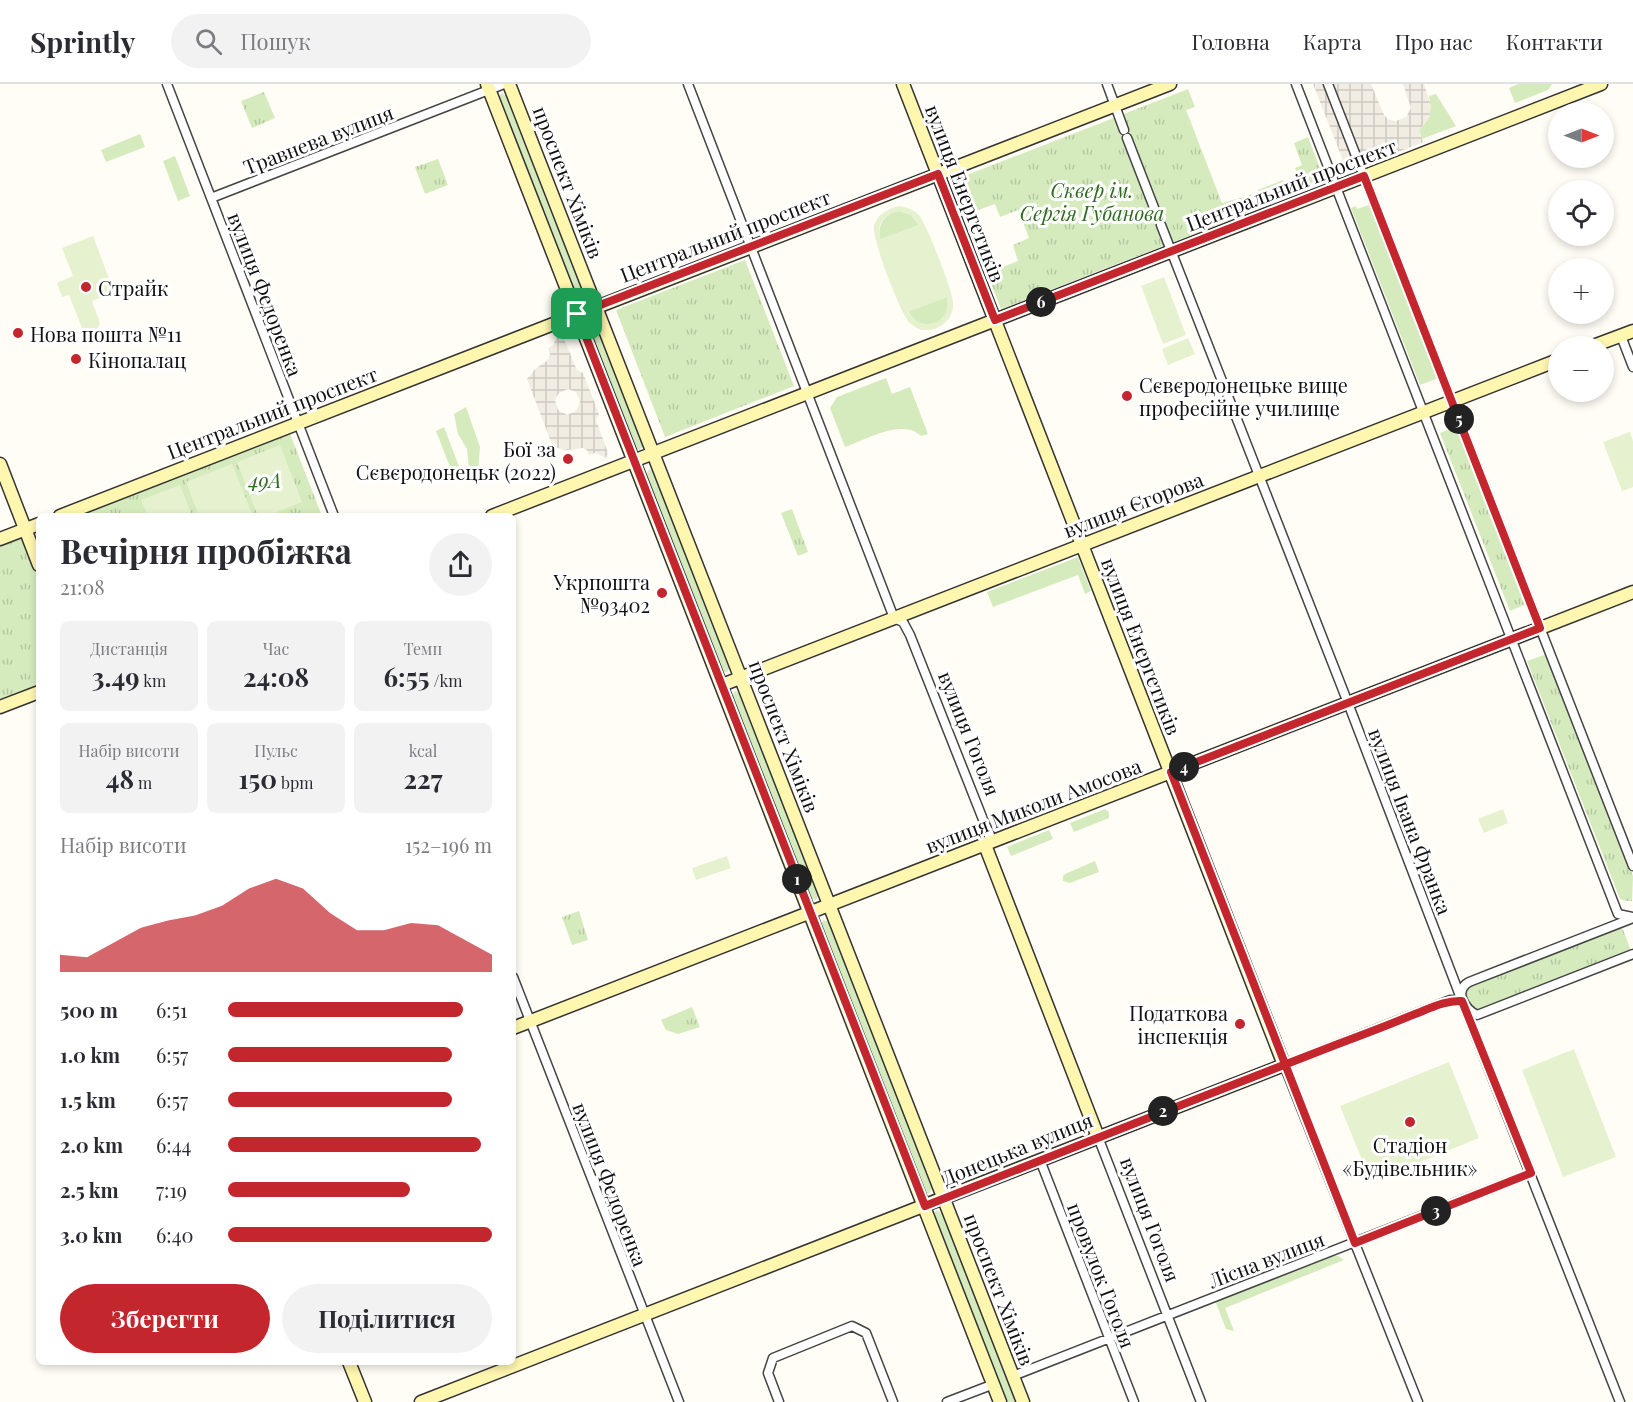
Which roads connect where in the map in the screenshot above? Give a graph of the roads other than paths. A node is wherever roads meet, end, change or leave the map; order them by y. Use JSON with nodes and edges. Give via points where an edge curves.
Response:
{"nodes":[{"id":1,"x":167,"y":84,"type":"edge"},
{"id":2,"x":504,"y":84,"type":"edge"},
{"id":3,"x":509,"y":84,"type":"edge"},
{"id":4,"x":688,"y":84,"type":"edge"},
{"id":5,"x":903,"y":84,"type":"edge"},
{"id":6,"x":1107,"y":84,"type":"edge"},
{"id":7,"x":1170,"y":84,"type":"edge"},
{"id":8,"x":1296,"y":84,"type":"edge"},
{"id":9,"x":1328,"y":84,"type":"edge"},
{"id":10,"x":1601,"y":84,"type":"edge"},
{"id":11,"x":1588,"y":86,"type":"edge"},
{"id":12,"x":488,"y":87,"type":"edge"},
{"id":13,"x":1115,"y":105,"type":"junction"},
{"id":14,"x":938,"y":174,"type":"junction"},
{"id":15,"x":1364,"y":176,"type":"junction"},
{"id":16,"x":1335,"y":187,"type":"junction"},
{"id":17,"x":211,"y":198,"type":"junction"},
{"id":18,"x":751,"y":246,"type":"junction"},
{"id":19,"x":1172,"y":251,"type":"junction"},
{"id":20,"x":596,"y":306,"type":"junction"},
{"id":21,"x":577,"y":314,"type":"junction"},
{"id":22,"x":995,"y":320,"type":"junction"},
{"id":23,"x":1633,"y":331,"type":"edge"},
{"id":24,"x":1621,"y":336,"type":"junction"},
{"id":25,"x":1614,"y":338,"type":"edge"},
{"id":26,"x":1548,"y":364,"type":"edge"},
{"id":27,"x":1633,"y":367,"type":"edge"},
{"id":28,"x":807,"y":393,"type":"junction"},
{"id":29,"x":1452,"y":401,"type":"junction"},
{"id":30,"x":1422,"y":413,"type":"junction"},
{"id":31,"x":298,"y":423,"type":"junction"},
{"id":32,"x":653,"y":453,"type":"junction"},
{"id":33,"x":634,"y":460,"type":"junction"},
{"id":34,"x":0,"y":464,"type":"edge"},
{"id":35,"x":1259,"y":476,"type":"junction"},
{"id":36,"x":68,"y":513,"type":"edge"},
{"id":37,"x":333,"y":513,"type":"edge"},
{"id":38,"x":500,"y":513,"type":"edge"},
{"id":39,"x":36,"y":525,"type":"edge"},
{"id":40,"x":26,"y":530,"type":"junction"},
{"id":41,"x":0,"y":540,"type":"edge"},
{"id":42,"x":1082,"y":545,"type":"junction"},
{"id":43,"x":36,"y":557,"type":"edge"},
{"id":44,"x":1633,"y":592,"type":"edge"},
{"id":45,"x":894,"y":618,"type":"junction"},
{"id":46,"x":1540,"y":628,"type":"junction"},
{"id":47,"x":1511,"y":640,"type":"junction"},
{"id":48,"x":741,"y":677,"type":"junction"},
{"id":49,"x":722,"y":685,"type":"junction"},
{"id":50,"x":36,"y":693,"type":"edge"},
{"id":51,"x":1348,"y":703,"type":"junction"},
{"id":52,"x":0,"y":707,"type":"edge"},
{"id":53,"x":1171,"y":772,"type":"junction"},
{"id":54,"x":985,"y":845,"type":"junction"},
{"id":55,"x":1633,"y":866,"type":"edge"},
{"id":56,"x":830,"y":905,"type":"junction"},
{"id":57,"x":811,"y":913,"type":"junction"},
{"id":58,"x":1633,"y":918,"type":"edge"},
{"id":59,"x":1633,"y":954,"type":"edge"},
{"id":60,"x":516,"y":985,"type":"edge"},
{"id":61,"x":1462,"y":1001,"type":"junction"},
{"id":62,"x":530,"y":1022,"type":"junction"},
{"id":63,"x":516,"y":1027,"type":"edge"},
{"id":64,"x":1284,"y":1065,"type":"junction"},
{"id":65,"x":1098,"y":1137,"type":"junction"},
{"id":66,"x":1040,"y":1160,"type":"junction"},
{"id":67,"x":1531,"y":1173,"type":"junction"},
{"id":68,"x":944,"y":1198,"type":"junction"},
{"id":69,"x":925,"y":1206,"type":"junction"},
{"id":70,"x":1355,"y":1243,"type":"junction"},
{"id":71,"x":644,"y":1315,"type":"junction"},
{"id":72,"x":1167,"y":1316,"type":"junction"},
{"id":73,"x":1109,"y":1339,"type":"junction"},
{"id":74,"x":350,"y":1365,"type":"edge"},
{"id":75,"x":516,"y":1365,"type":"edge"},
{"id":76,"x":516,"y":1365,"type":"edge"},
{"id":77,"x":1013,"y":1376,"type":"junction"},
{"id":78,"x":994,"y":1384,"type":"junction"},
{"id":79,"x":365,"y":1402,"type":"edge"},
{"id":80,"x":421,"y":1402,"type":"edge"},
{"id":81,"x":679,"y":1402,"type":"edge"},
{"id":82,"x":779,"y":1402,"type":"edge"},
{"id":83,"x":893,"y":1402,"type":"edge"},
{"id":84,"x":947,"y":1402,"type":"edge"},
{"id":85,"x":1000,"y":1402,"type":"edge"},
{"id":86,"x":1023,"y":1402,"type":"edge"},
{"id":87,"x":1134,"y":1402,"type":"edge"},
{"id":88,"x":1201,"y":1402,"type":"edge"},
{"id":89,"x":1418,"y":1402,"type":"edge"},
{"id":90,"x":1620,"y":1402,"type":"edge"}],
"edges":[{"from":1,"to":17,"type":"street","name":"вулиця Федоренка"},
{"from":2,"to":12,"type":"street","name":"Травнева вулиця"},
{"from":3,"to":20,"type":"street","name":"проспект Хіміків"},
{"from":4,"to":18,"type":"street","name":"вулиця Гоголя"},
{"from":5,"to":14,"type":"street","name":"вулиця Енергетиків"},
{"from":6,"to":13,"type":"street","name":"вулиця Івана Франка"},
{"from":7,"to":13,"type":"street","name":"Центральний проспект"},
{"from":8,"to":16,"type":"street"},
{"from":9,"to":15,"type":"street"},
{"from":10,"to":11,"type":"street","name":"Центральний проспект"},
{"from":11,"to":15,"type":"street","name":"Центральний проспект"},
{"from":12,"to":17,"type":"street","name":"Травнева вулиця"},
{"from":12,"to":21,"type":"street","name":"проспект Хіміків"},
{"from":13,"to":14,"type":"street","name":"Центральний проспект"},
{"from":13,"to":19,"type":"street","name":"вулиця Івана Франка"},
{"from":14,"to":18,"type":"street","name":"Центральний проспект"},
{"from":14,"to":22,"type":"street","name":"вулиця Енергетиків"},
{"from":15,"to":16,"type":"street","name":"Центральний проспект"},
{"from":15,"to":29,"type":"street"},
{"from":16,"to":19,"type":"street","name":"Центральний проспект"},
{"from":16,"to":30,"type":"street"},
{"from":17,"to":31,"type":"street","name":"вулиця Федоренка"},
{"from":18,"to":20,"type":"street","name":"Центральний проспект"},
{"from":18,"to":28,"type":"street","name":"вулиця Гоголя"},
{"from":19,"to":22,"type":"street","name":"Центральний проспект"},
{"from":19,"to":35,"type":"street","name":"вулиця Івана Франка"},
{"from":20,"to":21,"type":"street","name":"Центральний проспект"},
{"from":20,"to":32,"type":"street","name":"проспект Хіміків"},
{"from":21,"to":31,"type":"street","name":"Центральний проспект"},
{"from":21,"to":33,"type":"street","name":"проспект Хіміків"},
{"from":22,"to":28,"type":"street","name":"Центральний проспект"},
{"from":22,"to":42,"type":"street","name":"вулиця Енергетиків"},
{"from":23,"to":24,"type":"street"},
{"from":24,"to":25,"type":"street"},
{"from":24,"to":27,"type":"street"},
{"from":26,"to":29,"type":"street","name":"вулиця Єгорова"},
{"from":28,"to":32,"type":"street","name":"Центральний проспект"},
{"from":28,"to":45,"type":"street","name":"вулиця Гоголя"},
{"from":29,"to":30,"type":"street","name":"вулиця Єгорова"},
{"from":29,"to":46,"type":"street"},
{"from":30,"to":35,"type":"street","name":"вулиця Єгорова"},
{"from":30,"to":47,"type":"street"},
{"from":31,"to":36,"type":"street","name":"Центральний проспект"},
{"from":31,"to":37,"type":"street","name":"вулиця Федоренка"},
{"from":32,"to":33,"type":"street","name":"Центральний проспект"},
{"from":32,"to":48,"type":"street","name":"проспект Хіміків"},
{"from":33,"to":38,"type":"street","name":"Центральний проспект"},
{"from":33,"to":49,"type":"street","name":"проспект Хіміків"},
{"from":34,"to":40,"type":"street"},
{"from":35,"to":42,"type":"street","name":"вулиця Єгорова"},
{"from":35,"to":51,"type":"street","name":"вулиця Івана Франка"},
{"from":39,"to":40,"type":"street"},
{"from":40,"to":41,"type":"street"},
{"from":40,"to":43,"type":"street"},
{"from":42,"to":45,"type":"street","name":"вулиця Єгорова"},
{"from":42,"to":53,"type":"street","name":"вулиця Енергетиків"},
{"from":44,"to":46,"type":"street","name":"вулиця Миколи Амосова"},
{"from":45,"to":48,"type":"street","name":"вулиця Єгорова"},
{"from":45,"to":54,"type":"street","name":"вулиця Гоголя","via":[[903,622],[910,635],[990,835]]},
{"from":46,"to":47,"type":"street","name":"вулиця Миколи Амосова"},
{"from":46,"to":55,"type":"street"},
{"from":47,"to":51,"type":"street","name":"вулиця Миколи Амосова"},
{"from":47,"to":58,"type":"street","via":[[1618,914]]},
{"from":48,"to":49,"type":"street","name":"вулиця Єгорова"},
{"from":48,"to":56,"type":"street","name":"проспект Хіміків"},
{"from":49,"to":57,"type":"street","name":"проспект Хіміків"},
{"from":50,"to":52,"type":"street"},
{"from":51,"to":53,"type":"street","name":"вулиця Миколи Амосова"},
{"from":51,"to":61,"type":"street","name":"вулиця Івана Франка"},
{"from":53,"to":54,"type":"street","name":"вулиця Миколи Амосова"},
{"from":53,"to":64,"type":"street","name":"вулиця Енергетиків"},
{"from":54,"to":56,"type":"street","name":"вулиця Миколи Амосова"},
{"from":54,"to":65,"type":"street","name":"вулиця Гоголя"},
{"from":56,"to":57,"type":"street","name":"вулиця Миколи Амосова"},
{"from":56,"to":68,"type":"street","name":"проспект Хіміків"},
{"from":57,"to":62,"type":"street","name":"вулиця Миколи Амосова"},
{"from":57,"to":69,"type":"street","name":"проспект Хіміків"},
{"from":58,"to":61,"type":"street","via":[[1470,982],[1464,985]]},
{"from":59,"to":61,"type":"street","via":[[1477,1015]]},
{"from":60,"to":62,"type":"street","name":"вулиця Федоренка"},
{"from":61,"to":64,"type":"street","name":"Донецька вулиця","via":[[1450,1000]]},
{"from":61,"to":67,"type":"street","name":"вулиця Івана Франка"},
{"from":62,"to":63,"type":"street","name":"вулиця Миколи Амосова"},
{"from":62,"to":71,"type":"street","name":"вулиця Федоренка"},
{"from":64,"to":65,"type":"street","name":"Донецька вулиця"},
{"from":64,"to":70,"type":"street","name":"вулиця Енергетиків"},
{"from":65,"to":66,"type":"street","name":"Донецька вулиця"},
{"from":65,"to":72,"type":"street","name":"вулиця Гоголя"},
{"from":66,"to":68,"type":"street","name":"Донецька вулиця"},
{"from":66,"to":73,"type":"street","name":"провулок Гоголя"},
{"from":67,"to":70,"type":"street","name":"Лісна вулиця"},
{"from":67,"to":90,"type":"street","name":"вулиця Івана Франка"},
{"from":68,"to":69,"type":"street","name":"Донецька вулиця"},
{"from":68,"to":77,"type":"street","name":"проспект Хіміків"},
{"from":69,"to":71,"type":"street","name":"Донецька вулиця"},
{"from":69,"to":78,"type":"street","name":"проспект Хіміків"},
{"from":70,"to":72,"type":"street","name":"Лісна вулиця"},
{"from":70,"to":89,"type":"street"},
{"from":71,"to":75,"type":"street","name":"Донецька вулиця"},
{"from":71,"to":81,"type":"street","name":"вулиця Федоренка"},
{"from":72,"to":73,"type":"street","name":"Лісна вулиця"},
{"from":72,"to":88,"type":"street","name":"вулиця Гоголя"},
{"from":73,"to":77,"type":"street","name":"Лісна вулиця"},
{"from":73,"to":87,"type":"street","name":"провулок Гоголя"},
{"from":74,"to":79,"type":"street"},
{"from":76,"to":80,"type":"street","name":"Донецька вулиця"},
{"from":77,"to":86,"type":"street","name":"проспект Хіміків"},
{"from":78,"to":84,"type":"street"},
{"from":78,"to":85,"type":"street","name":"проспект Хіміків"},
{"from":82,"to":83,"type":"street","via":[[768,1373],[773,1358],[852,1326],[866,1333]]}]}
